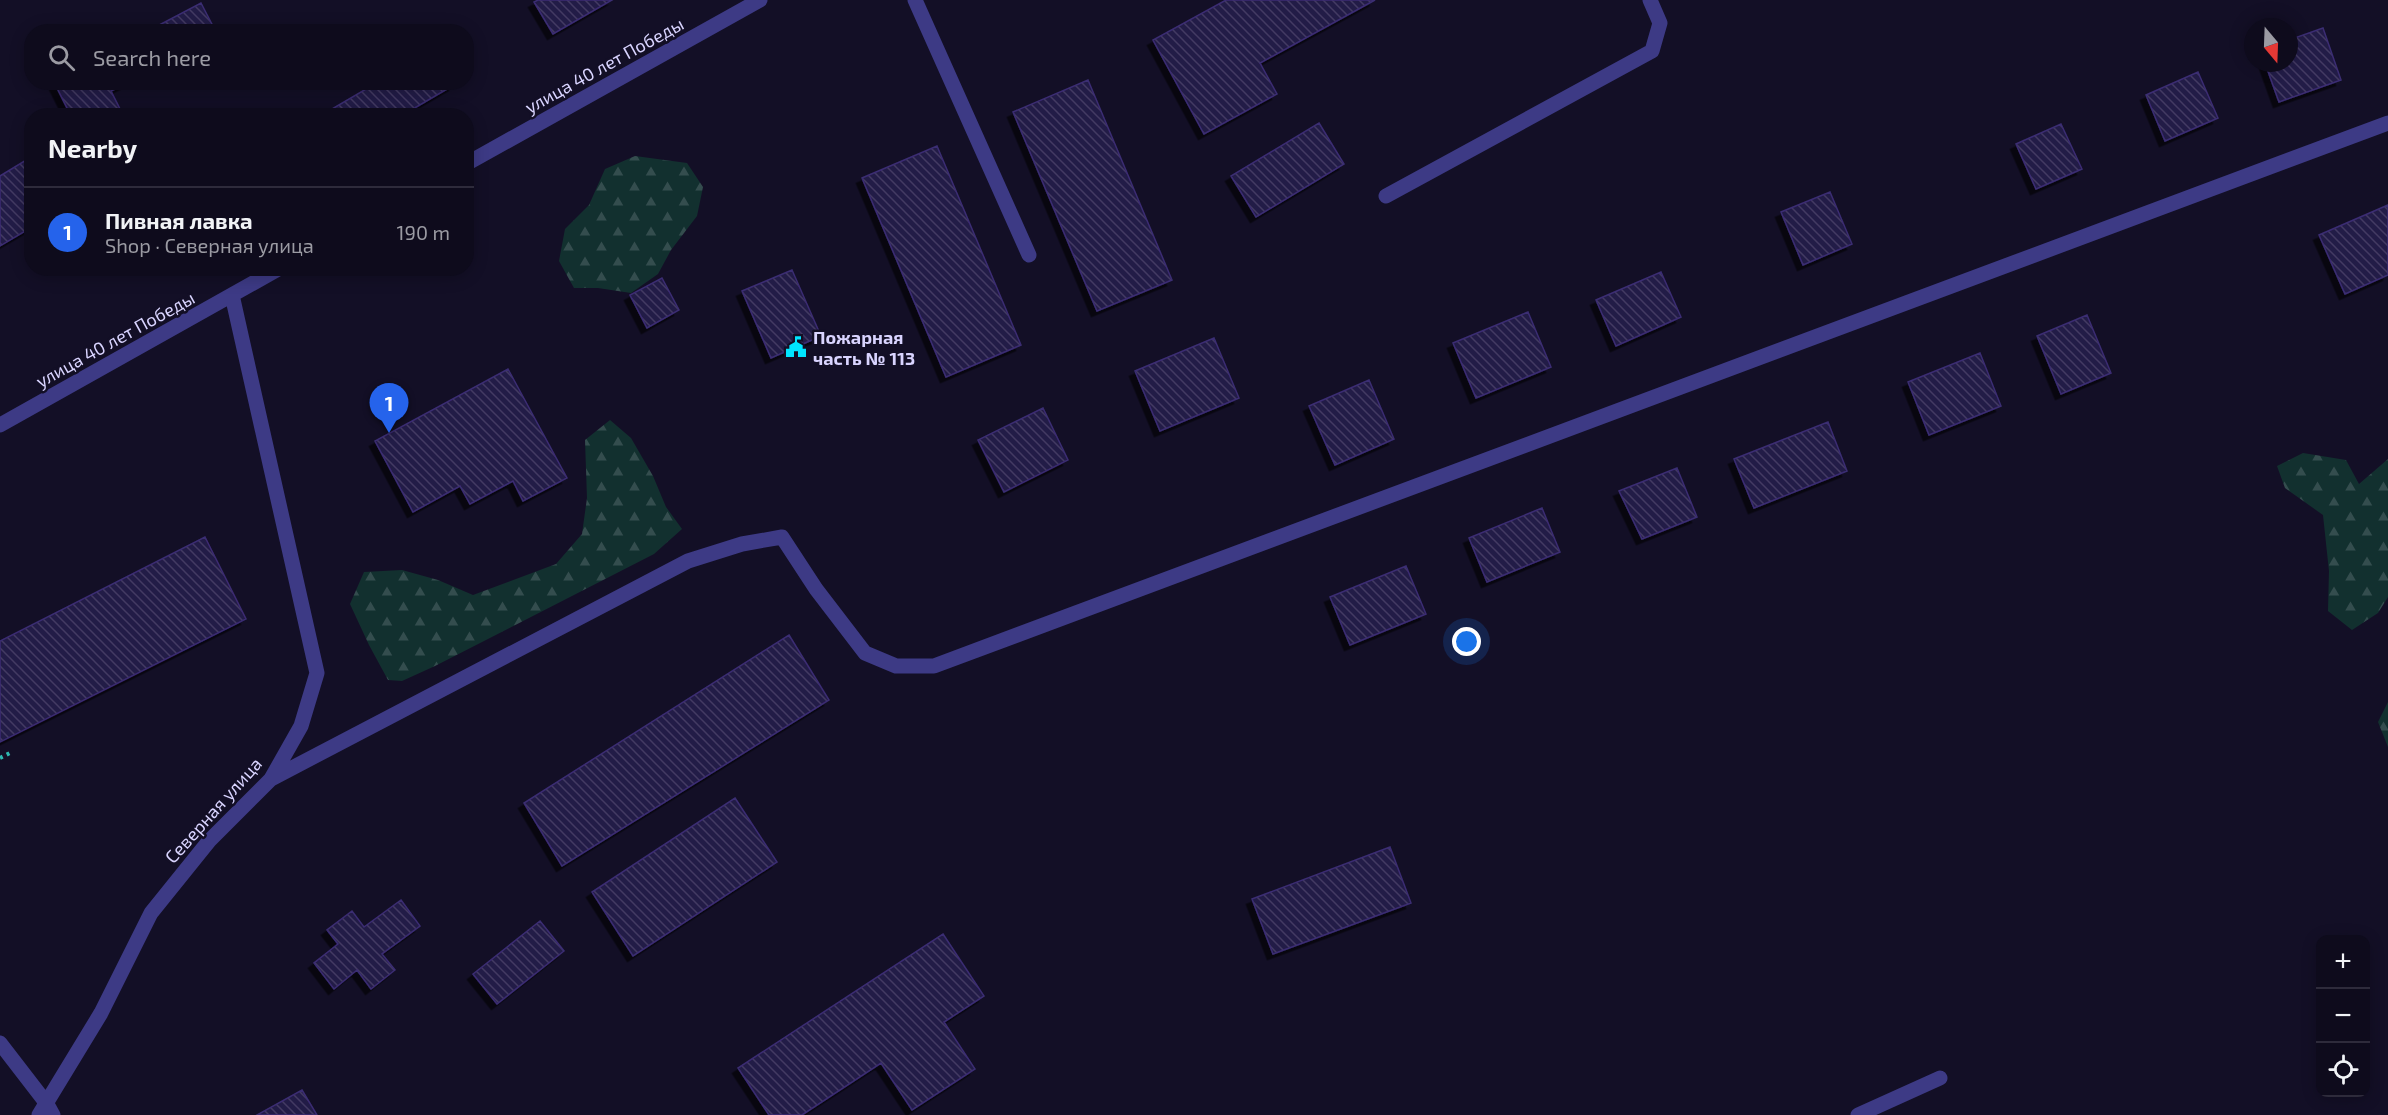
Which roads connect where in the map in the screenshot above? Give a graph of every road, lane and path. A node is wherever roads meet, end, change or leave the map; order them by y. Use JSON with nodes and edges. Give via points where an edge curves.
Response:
{"nodes":[{"id":1,"x":760,"y":0,"type":"edge"},
{"id":2,"x":915,"y":0,"type":"edge"},
{"id":3,"x":1650,"y":0,"type":"edge"},
{"id":4,"x":2388,"y":123,"type":"edge"},
{"id":5,"x":474,"y":160,"type":"edge"},
{"id":6,"x":1386,"y":196,"type":"dead end"},
{"id":7,"x":1029,"y":255,"type":"dead end"},
{"id":8,"x":266,"y":276,"type":"edge"},
{"id":9,"x":232,"y":295,"type":"junction"},
{"id":10,"x":0,"y":425,"type":"edge"},
{"id":11,"x":10,"y":753,"type":"dead end"},
{"id":12,"x":0,"y":758,"type":"edge"},
{"id":13,"x":271,"y":780,"type":"junction"},
{"id":14,"x":1,"y":1046,"type":"edge"},
{"id":15,"x":1940,"y":1078,"type":"dead end"},
{"id":16,"x":46,"y":1111,"type":"edge"},
{"id":17,"x":1858,"y":1115,"type":"edge"}],
"edges":[{"from":1,"to":5,"type":"street","name":"улица 40 лет Победы"},
{"from":2,"to":7,"type":"street"},
{"from":3,"to":6,"type":"street","via":[[1660,23],[1652,51]]},
{"from":4,"to":13,"type":"street","via":[[934,666],[896,666],[865,653],[782,537],[742,544],[688,561]]},
{"from":8,"to":9,"type":"street","name":"улица 40 лет Победы"},
{"from":9,"to":10,"type":"street","name":"улица 40 лет Победы"},
{"from":9,"to":13,"type":"street","name":"Северная улица","via":[[317,673],[301,726]]},
{"from":11,"to":12,"type":"path"},
{"from":13,"to":16,"type":"street","name":"Северная улица","via":[[209,841],[151,913]]},
{"from":14,"to":16,"type":"street"},
{"from":15,"to":17,"type":"street"}]}
